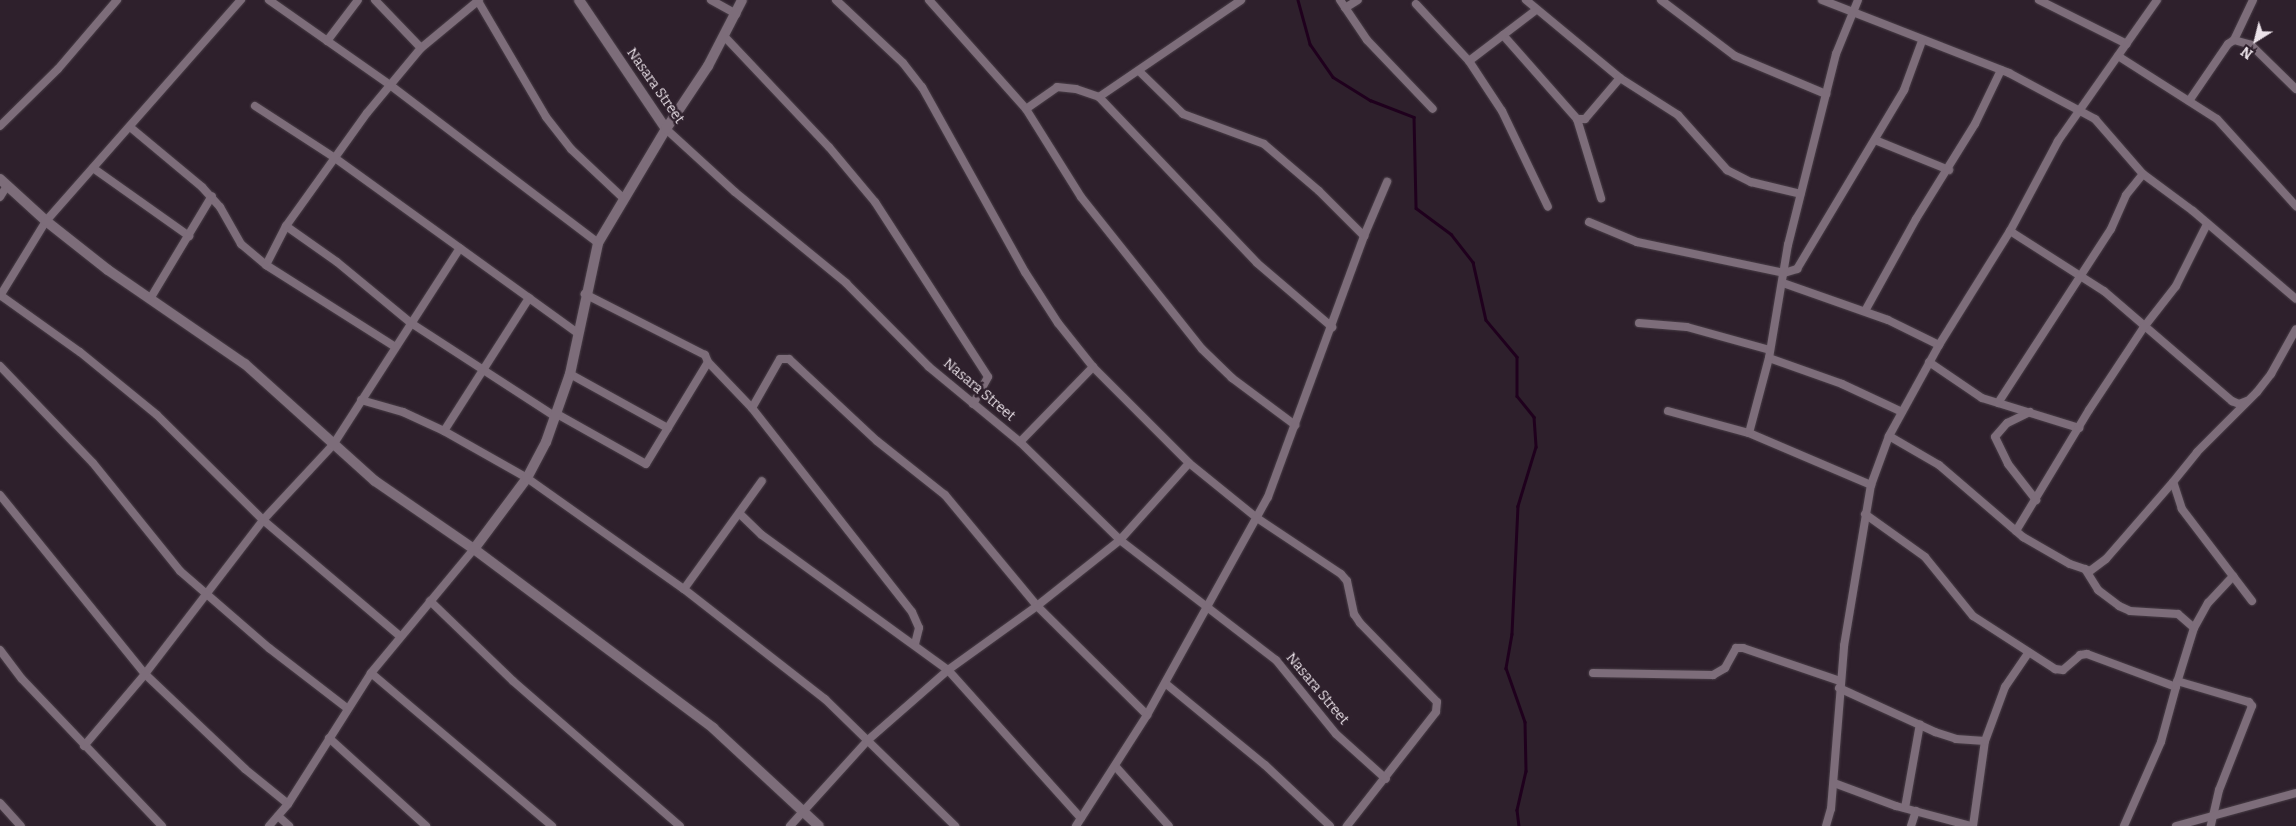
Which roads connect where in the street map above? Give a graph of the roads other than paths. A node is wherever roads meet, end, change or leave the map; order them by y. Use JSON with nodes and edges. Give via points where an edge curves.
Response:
{"nodes":[{"id":1,"x":117,"y":0,"type":"edge"},
{"id":2,"x":242,"y":0,"type":"edge"},
{"id":3,"x":269,"y":0,"type":"edge"},
{"id":4,"x":358,"y":0,"type":"edge"},
{"id":5,"x":375,"y":0,"type":"edge"},
{"id":6,"x":479,"y":0,"type":"edge"},
{"id":7,"x":579,"y":0,"type":"edge"},
{"id":8,"x":711,"y":0,"type":"edge"},
{"id":9,"x":742,"y":0,"type":"edge"},
{"id":10,"x":836,"y":0,"type":"edge"},
{"id":11,"x":929,"y":0,"type":"edge"},
{"id":12,"x":1241,"y":0,"type":"edge"},
{"id":13,"x":1340,"y":0,"type":"edge"},
{"id":14,"x":1358,"y":0,"type":"edge"},
{"id":15,"x":1526,"y":0,"type":"edge"},
{"id":16,"x":1661,"y":0,"type":"edge"},
{"id":17,"x":1822,"y":0,"type":"edge"},
{"id":18,"x":1858,"y":0,"type":"edge"},
{"id":19,"x":2039,"y":0,"type":"edge"},
{"id":20,"x":2157,"y":0,"type":"edge"},
{"id":21,"x":2253,"y":0,"type":"edge"},
{"id":22,"x":1416,"y":4,"type":"dead end"},
{"id":23,"x":1345,"y":8,"type":"junction"},
{"id":24,"x":1536,"y":10,"type":"junction"},
{"id":25,"x":736,"y":14,"type":"junction"},
{"id":26,"x":1852,"y":14,"type":"junction"},
{"id":27,"x":1503,"y":35,"type":"junction"},
{"id":28,"x":724,"y":36,"type":"junction"},
{"id":29,"x":2234,"y":40,"type":"junction"},
{"id":30,"x":327,"y":41,"type":"junction"},
{"id":31,"x":1922,"y":41,"type":"junction"},
{"id":32,"x":2127,"y":44,"type":"junction"},
{"id":33,"x":421,"y":48,"type":"junction"},
{"id":34,"x":2118,"y":56,"type":"junction"},
{"id":35,"x":1469,"y":61,"type":"junction"},
{"id":36,"x":2001,"y":70,"type":"junction"},
{"id":37,"x":1140,"y":72,"type":"junction"},
{"id":38,"x":1620,"y":78,"type":"junction"},
{"id":39,"x":390,"y":85,"type":"junction"},
{"id":40,"x":2296,"y":89,"type":"edge"},
{"id":41,"x":1826,"y":94,"type":"junction"},
{"id":42,"x":1099,"y":97,"type":"junction"},
{"id":43,"x":2189,"y":100,"type":"junction"},
{"id":44,"x":255,"y":106,"type":"dead end"},
{"id":45,"x":1026,"y":109,"type":"junction"},
{"id":46,"x":1433,"y":109,"type":"dead end"},
{"id":47,"x":2080,"y":111,"type":"junction"},
{"id":48,"x":1577,"y":119,"type":"junction"},
{"id":49,"x":0,"y":126,"type":"edge"},
{"id":50,"x":130,"y":127,"type":"junction"},
{"id":51,"x":666,"y":129,"type":"junction"},
{"id":52,"x":1875,"y":140,"type":"junction"},
{"id":53,"x":335,"y":158,"type":"junction"},
{"id":54,"x":94,"y":168,"type":"junction"},
{"id":55,"x":1949,"y":170,"type":"junction"},
{"id":56,"x":2143,"y":174,"type":"junction"},
{"id":57,"x":1387,"y":182,"type":"dead end"},
{"id":58,"x":4,"y":183,"type":"edge"},
{"id":59,"x":1801,"y":194,"type":"junction"},
{"id":60,"x":212,"y":196,"type":"junction"},
{"id":61,"x":0,"y":197,"type":"edge"},
{"id":62,"x":623,"y":198,"type":"junction"},
{"id":63,"x":1601,"y":198,"type":"dead end"},
{"id":64,"x":2296,"y":206,"type":"edge"},
{"id":65,"x":1548,"y":207,"type":"dead end"},
{"id":66,"x":46,"y":221,"type":"junction"},
{"id":67,"x":1589,"y":222,"type":"dead end"},
{"id":68,"x":2207,"y":224,"type":"junction"},
{"id":69,"x":286,"y":226,"type":"junction"},
{"id":70,"x":2010,"y":231,"type":"junction"},
{"id":71,"x":189,"y":236,"type":"junction"},
{"id":72,"x":1364,"y":236,"type":"junction"},
{"id":73,"x":598,"y":243,"type":"junction"},
{"id":74,"x":460,"y":248,"type":"junction"},
{"id":75,"x":266,"y":264,"type":"junction"},
{"id":76,"x":1784,"y":273,"type":"junction"},
{"id":77,"x":2080,"y":275,"type":"junction"},
{"id":78,"x":1783,"y":283,"type":"junction"},
{"id":79,"x":585,"y":294,"type":"junction"},
{"id":80,"x":0,"y":295,"type":"edge"},
{"id":81,"x":529,"y":298,"type":"junction"},
{"id":82,"x":2296,"y":298,"type":"edge"},
{"id":83,"x":150,"y":299,"type":"junction"},
{"id":84,"x":1865,"y":311,"type":"junction"},
{"id":85,"x":1639,"y":322,"type":"dead end"},
{"id":86,"x":411,"y":323,"type":"junction"},
{"id":87,"x":1332,"y":327,"type":"junction"},
{"id":88,"x":2144,"y":327,"type":"junction"},
{"id":89,"x":2296,"y":328,"type":"edge"},
{"id":90,"x":578,"y":333,"type":"junction"},
{"id":91,"x":1939,"y":344,"type":"junction"},
{"id":92,"x":395,"y":348,"type":"junction"},
{"id":93,"x":1769,"y":354,"type":"junction"},
{"id":94,"x":708,"y":362,"type":"junction"},
{"id":95,"x":1929,"y":362,"type":"junction"},
{"id":96,"x":0,"y":366,"type":"edge"},
{"id":97,"x":1092,"y":367,"type":"junction"},
{"id":98,"x":482,"y":369,"type":"junction"},
{"id":99,"x":570,"y":374,"type":"junction"},
{"id":100,"x":362,"y":400,"type":"junction"},
{"id":101,"x":2247,"y":402,"type":"junction"},
{"id":102,"x":1998,"y":403,"type":"junction"},
{"id":103,"x":973,"y":404,"type":"junction"},
{"id":104,"x":752,"y":408,"type":"junction"},
{"id":105,"x":1668,"y":411,"type":"dead end"},
{"id":106,"x":1902,"y":412,"type":"junction"},
{"id":107,"x":2030,"y":412,"type":"junction"},
{"id":108,"x":557,"y":416,"type":"junction"},
{"id":109,"x":1295,"y":425,"type":"junction"},
{"id":110,"x":668,"y":428,"type":"junction"},
{"id":111,"x":2079,"y":428,"type":"junction"},
{"id":112,"x":444,"y":432,"type":"junction"},
{"id":113,"x":1750,"y":433,"type":"junction"},
{"id":114,"x":1889,"y":436,"type":"junction"},
{"id":115,"x":1020,"y":442,"type":"junction"},
{"id":116,"x":333,"y":444,"type":"junction"},
{"id":117,"x":1189,"y":463,"type":"junction"},
{"id":118,"x":527,"y":478,"type":"junction"},
{"id":119,"x":762,"y":481,"type":"dead end"},
{"id":120,"x":2173,"y":482,"type":"junction"},
{"id":121,"x":1871,"y":485,"type":"junction"},
{"id":122,"x":0,"y":495,"type":"edge"},
{"id":123,"x":2036,"y":500,"type":"junction"},
{"id":124,"x":740,"y":514,"type":"junction"},
{"id":125,"x":1865,"y":514,"type":"junction"},
{"id":126,"x":1257,"y":518,"type":"junction"},
{"id":127,"x":263,"y":520,"type":"junction"},
{"id":128,"x":2016,"y":531,"type":"junction"},
{"id":129,"x":1120,"y":540,"type":"junction"},
{"id":130,"x":474,"y":549,"type":"junction"},
{"id":131,"x":2085,"y":569,"type":"junction"},
{"id":132,"x":2233,"y":576,"type":"junction"},
{"id":133,"x":684,"y":589,"type":"junction"},
{"id":134,"x":204,"y":593,"type":"junction"},
{"id":135,"x":430,"y":601,"type":"junction"},
{"id":136,"x":2252,"y":601,"type":"dead end"},
{"id":137,"x":1205,"y":605,"type":"junction"},
{"id":138,"x":1037,"y":606,"type":"junction"},
{"id":139,"x":2194,"y":628,"type":"junction"},
{"id":140,"x":400,"y":636,"type":"junction"},
{"id":141,"x":915,"y":644,"type":"junction"},
{"id":142,"x":0,"y":650,"type":"edge"},
{"id":143,"x":2030,"y":652,"type":"junction"},
{"id":144,"x":948,"y":670,"type":"junction"},
{"id":145,"x":371,"y":673,"type":"junction"},
{"id":146,"x":1593,"y":673,"type":"dead end"},
{"id":147,"x":145,"y":674,"type":"junction"},
{"id":148,"x":1165,"y":683,"type":"junction"},
{"id":149,"x":2177,"y":684,"type":"junction"},
{"id":150,"x":1840,"y":685,"type":"junction"},
{"id":151,"x":347,"y":708,"type":"junction"},
{"id":152,"x":1147,"y":715,"type":"junction"},
{"id":153,"x":1920,"y":724,"type":"junction"},
{"id":154,"x":329,"y":738,"type":"junction"},
{"id":155,"x":868,"y":740,"type":"junction"},
{"id":156,"x":1985,"y":741,"type":"junction"},
{"id":157,"x":84,"y":746,"type":"junction"},
{"id":158,"x":1116,"y":767,"type":"junction"},
{"id":159,"x":1386,"y":779,"type":"junction"},
{"id":160,"x":1834,"y":783,"type":"junction"},
{"id":161,"x":2296,"y":793,"type":"edge"},
{"id":162,"x":0,"y":803,"type":"edge"},
{"id":163,"x":288,"y":804,"type":"junction"},
{"id":164,"x":1905,"y":808,"type":"junction"},
{"id":165,"x":1916,"y":810,"type":"junction"},
{"id":166,"x":804,"y":811,"type":"junction"},
{"id":167,"x":278,"y":816,"type":"junction"},
{"id":168,"x":2211,"y":817,"type":"junction"},
{"id":169,"x":1081,"y":818,"type":"junction"},
{"id":170,"x":21,"y":826,"type":"edge"},
{"id":171,"x":162,"y":826,"type":"edge"},
{"id":172,"x":269,"y":826,"type":"edge"},
{"id":173,"x":289,"y":826,"type":"edge"},
{"id":174,"x":426,"y":826,"type":"edge"},
{"id":175,"x":552,"y":826,"type":"edge"},
{"id":176,"x":680,"y":826,"type":"edge"},
{"id":177,"x":790,"y":826,"type":"edge"},
{"id":178,"x":819,"y":826,"type":"edge"},
{"id":179,"x":955,"y":826,"type":"edge"},
{"id":180,"x":1076,"y":826,"type":"edge"},
{"id":181,"x":1169,"y":826,"type":"edge"},
{"id":182,"x":1330,"y":826,"type":"edge"},
{"id":183,"x":1347,"y":826,"type":"edge"},
{"id":184,"x":1826,"y":826,"type":"edge"},
{"id":185,"x":1911,"y":826,"type":"edge"},
{"id":186,"x":1972,"y":826,"type":"edge"},
{"id":187,"x":2124,"y":826,"type":"edge"},
{"id":188,"x":2176,"y":826,"type":"edge"},
{"id":189,"x":2210,"y":826,"type":"edge"}],
"edges":[{"from":1,"to":49,"type":"street","via":[[58,69]]},
{"from":2,"to":50,"type":"street"},
{"from":3,"to":30,"type":"street"},
{"from":4,"to":30,"type":"street"},
{"from":5,"to":33,"type":"street"},
{"from":6,"to":33,"type":"street"},
{"from":6,"to":62,"type":"street","via":[[546,117],[571,149]]},
{"from":7,"to":51,"type":"street","name":"Nasara Street"},
{"from":8,"to":25,"type":"street"},
{"from":9,"to":25,"type":"street"},
{"from":10,"to":97,"type":"street","via":[[884,44],[922,87],[1025,272]]},
{"from":11,"to":45,"type":"street"},
{"from":12,"to":37,"type":"street"},
{"from":13,"to":23,"type":"street"},
{"from":14,"to":23,"type":"street"},
{"from":15,"to":24,"type":"street"},
{"from":16,"to":41,"type":"street","via":[[1735,56]]},
{"from":17,"to":26,"type":"street"},
{"from":18,"to":26,"type":"street"},
{"from":19,"to":32,"type":"street"},
{"from":20,"to":32,"type":"street"},
{"from":21,"to":29,"type":"street"},
{"from":22,"to":35,"type":"street"},
{"from":23,"to":46,"type":"street","via":[[1367,40]]},
{"from":24,"to":27,"type":"street"},
{"from":24,"to":38,"type":"street"},
{"from":25,"to":28,"type":"street"},
{"from":26,"to":31,"type":"street"},
{"from":26,"to":41,"type":"street","via":[[1836,54]]},
{"from":27,"to":35,"type":"street"},
{"from":27,"to":48,"type":"street"},
{"from":28,"to":51,"type":"street"},
{"from":28,"to":103,"type":"street","via":[[829,147],[880,210],[988,377]]},
{"from":29,"to":40,"type":"street","via":[[2251,45]]},
{"from":29,"to":43,"type":"street"},
{"from":30,"to":39,"type":"street"},
{"from":31,"to":36,"type":"street"},
{"from":31,"to":52,"type":"street","via":[[1904,90]]},
{"from":32,"to":34,"type":"street"},
{"from":33,"to":39,"type":"street"},
{"from":34,"to":43,"type":"street"},
{"from":34,"to":47,"type":"street"},
{"from":35,"to":65,"type":"street","via":[[1521,145]]},
{"from":36,"to":47,"type":"street"},
{"from":36,"to":55,"type":"street"},
{"from":37,"to":42,"type":"street"},
{"from":37,"to":72,"type":"street","via":[[1183,114],[1264,144],[1320,191]]},
{"from":38,"to":48,"type":"street","via":[[1585,119]]},
{"from":38,"to":59,"type":"street","via":[[1678,115],[1727,170],[1751,182]]},
{"from":39,"to":53,"type":"street"},
{"from":39,"to":73,"type":"street"},
{"from":41,"to":59,"type":"street"},
{"from":42,"to":45,"type":"street","via":[[1057,87]]},
{"from":42,"to":87,"type":"street","via":[[1257,263]]},
{"from":43,"to":64,"type":"street","via":[[2217,119]]},
{"from":44,"to":53,"type":"street"},
{"from":45,"to":109,"type":"street","via":[[1087,205],[1202,349],[1232,378]]},
{"from":47,"to":56,"type":"street","via":[[2095,118],[2110,133]]},
{"from":47,"to":70,"type":"street","via":[[2041,170]]},
{"from":48,"to":63,"type":"street"},
{"from":50,"to":54,"type":"street"},
{"from":50,"to":60,"type":"street"},
{"from":51,"to":62,"type":"street"},
{"from":51,"to":103,"type":"street","name":"Nasara Street","via":[[742,198],[846,283],[929,367]]},
{"from":52,"to":55,"type":"street"},
{"from":52,"to":76,"type":"street","via":[[1797,269]]},
{"from":53,"to":69,"type":"street"},
{"from":53,"to":74,"type":"street"},
{"from":54,"to":66,"type":"street"},
{"from":54,"to":71,"type":"street"},
{"from":55,"to":84,"type":"street","via":[[1916,219]]},
{"from":56,"to":68,"type":"street"},
{"from":56,"to":77,"type":"street","via":[[2126,195],[2111,229]]},
{"from":57,"to":72,"type":"street"},
{"from":58,"to":61,"type":"street"},
{"from":58,"to":66,"type":"street"},
{"from":59,"to":76,"type":"street"},
{"from":60,"to":71,"type":"street"},
{"from":60,"to":75,"type":"street","via":[[240,244]]},
{"from":62,"to":73,"type":"street"},
{"from":66,"to":80,"type":"street"},
{"from":66,"to":83,"type":"street"},
{"from":67,"to":76,"type":"street","via":[[1636,242]]},
{"from":68,"to":82,"type":"street"},
{"from":68,"to":88,"type":"street","via":[[2176,286]]},
{"from":69,"to":75,"type":"street"},
{"from":69,"to":86,"type":"street","via":[[337,262]]},
{"from":70,"to":77,"type":"street"},
{"from":70,"to":91,"type":"street"},
{"from":71,"to":83,"type":"street"},
{"from":72,"to":87,"type":"street"},
{"from":73,"to":79,"type":"street"},
{"from":74,"to":81,"type":"street"},
{"from":74,"to":86,"type":"street"},
{"from":75,"to":92,"type":"street"},
{"from":76,"to":78,"type":"street"},
{"from":77,"to":88,"type":"street"},
{"from":77,"to":102,"type":"street"},
{"from":78,"to":84,"type":"street"},
{"from":78,"to":93,"type":"street"},
{"from":79,"to":90,"type":"street"},
{"from":79,"to":94,"type":"street","via":[[705,355]]},
{"from":80,"to":127,"type":"street","via":[[80,352],[157,415]]},
{"from":81,"to":90,"type":"street"},
{"from":81,"to":98,"type":"street"},
{"from":83,"to":116,"type":"street","via":[[245,364]]},
{"from":84,"to":91,"type":"street"},
{"from":85,"to":93,"type":"street","via":[[1687,327]]},
{"from":86,"to":92,"type":"street"},
{"from":86,"to":98,"type":"street"},
{"from":87,"to":109,"type":"street"},
{"from":88,"to":101,"type":"street","via":[[2232,401],[2239,404]]},
{"from":88,"to":111,"type":"street"},
{"from":89,"to":101,"type":"street","via":[[2271,374]]},
{"from":90,"to":99,"type":"street"},
{"from":91,"to":95,"type":"street"},
{"from":92,"to":100,"type":"street"},
{"from":93,"to":106,"type":"street"},
{"from":93,"to":113,"type":"street"},
{"from":94,"to":104,"type":"street"},
{"from":94,"to":110,"type":"street"},
{"from":95,"to":102,"type":"street","via":[[1973,394]]},
{"from":95,"to":106,"type":"street"},
{"from":96,"to":134,"type":"street","via":[[93,463],[149,536]]},
{"from":97,"to":115,"type":"street"},
{"from":97,"to":117,"type":"street"},
{"from":98,"to":108,"type":"street"},
{"from":98,"to":112,"type":"street"},
{"from":99,"to":108,"type":"street"},
{"from":99,"to":110,"type":"street"},
{"from":100,"to":112,"type":"street","via":[[403,412]]},
{"from":100,"to":116,"type":"street"},
{"from":101,"to":120,"type":"street","via":[[2232,421],[2197,452]]},
{"from":102,"to":107,"type":"street"},
{"from":103,"to":115,"type":"street","name":"Nasara Street"},
{"from":104,"to":138,"type":"street","via":[[780,359],[789,359],[877,441],[945,495]]},
{"from":104,"to":141,"type":"street","via":[[914,616],[919,628]]},
{"from":105,"to":113,"type":"street"},
{"from":106,"to":114,"type":"street"},
{"from":107,"to":111,"type":"street"},
{"from":107,"to":123,"type":"street","via":[[2007,423],[1995,437],[2008,464]]},
{"from":108,"to":110,"type":"street","via":[[644,464]]},
{"from":108,"to":118,"type":"street"},
{"from":109,"to":126,"type":"street"},
{"from":111,"to":123,"type":"street"},
{"from":112,"to":118,"type":"street"},
{"from":113,"to":121,"type":"street"},
{"from":114,"to":121,"type":"street"},
{"from":114,"to":128,"type":"street","via":[[1939,465]]},
{"from":115,"to":129,"type":"street","name":"Nasara Street"},
{"from":116,"to":127,"type":"street"},
{"from":116,"to":130,"type":"street","via":[[375,481]]},
{"from":117,"to":126,"type":"street"},
{"from":117,"to":129,"type":"street"},
{"from":118,"to":130,"type":"street"},
{"from":118,"to":133,"type":"street"},
{"from":119,"to":124,"type":"street"},
{"from":120,"to":131,"type":"street","via":[[2106,559],[2090,571]]},
{"from":120,"to":132,"type":"street","via":[[2182,508]]},
{"from":121,"to":125,"type":"street"},
{"from":122,"to":147,"type":"street"},
{"from":123,"to":128,"type":"street"},
{"from":124,"to":133,"type":"street"},
{"from":124,"to":141,"type":"street","via":[[792,558]]},
{"from":125,"to":143,"type":"street","via":[[1925,557],[1973,616]]},
{"from":125,"to":150,"type":"street"},
{"from":126,"to":137,"type":"street"},
{"from":126,"to":159,"type":"street","via":[[1341,574],[1347,581],[1354,614],[1360,623],[1437,702],[1436,712]]},
{"from":127,"to":134,"type":"street"},
{"from":127,"to":140,"type":"street"},
{"from":128,"to":131,"type":"street"},
{"from":129,"to":137,"type":"street","name":"Nasara Street"},
{"from":129,"to":138,"type":"street"},
{"from":130,"to":135,"type":"street"},
{"from":130,"to":166,"type":"street","via":[[713,728]]},
{"from":131,"to":139,"type":"street","via":[[2098,590],[2119,606],[2130,611],[2178,614]]},
{"from":132,"to":136,"type":"street"},
{"from":132,"to":139,"type":"street","via":[[2208,603]]},
{"from":133,"to":155,"type":"street","via":[[825,698]]},
{"from":134,"to":147,"type":"street"},
{"from":134,"to":151,"type":"street"},
{"from":135,"to":140,"type":"street"},
{"from":135,"to":176,"type":"street","via":[[514,681]]},
{"from":137,"to":148,"type":"street"},
{"from":137,"to":159,"type":"street","name":"Nasara Street","via":[[1276,660],[1336,734]]},
{"from":138,"to":144,"type":"street"},
{"from":138,"to":152,"type":"street"},
{"from":139,"to":149,"type":"street"},
{"from":140,"to":145,"type":"street"},
{"from":141,"to":144,"type":"street"},
{"from":142,"to":157,"type":"street","via":[[22,679]]},
{"from":143,"to":149,"type":"street","via":[[2060,671],[2087,654]]},
{"from":143,"to":156,"type":"street","via":[[2005,687]]},
{"from":144,"to":155,"type":"street"},
{"from":144,"to":169,"type":"street"},
{"from":145,"to":151,"type":"street"},
{"from":145,"to":175,"type":"street"},
{"from":146,"to":150,"type":"street","via":[[1713,675],[1725,668],[1736,648],[1743,648]]},
{"from":147,"to":157,"type":"street"},
{"from":147,"to":163,"type":"street","via":[[245,769]]},
{"from":148,"to":152,"type":"street"},
{"from":148,"to":182,"type":"street","via":[[1265,765]]},
{"from":149,"to":168,"type":"street","via":[[2249,702],[2252,706]]},
{"from":149,"to":187,"type":"street","via":[[2161,742]]},
{"from":150,"to":153,"type":"street"},
{"from":150,"to":160,"type":"street"},
{"from":151,"to":154,"type":"street"},
{"from":152,"to":158,"type":"street"},
{"from":153,"to":156,"type":"street","via":[[1956,739]]},
{"from":153,"to":164,"type":"street"},
{"from":154,"to":163,"type":"street"},
{"from":154,"to":174,"type":"street"},
{"from":155,"to":166,"type":"street"},
{"from":155,"to":179,"type":"street"},
{"from":156,"to":186,"type":"street"},
{"from":157,"to":171,"type":"street"},
{"from":158,"to":169,"type":"street"},
{"from":158,"to":181,"type":"street"},
{"from":159,"to":183,"type":"street"},
{"from":160,"to":164,"type":"street"},
{"from":160,"to":184,"type":"street"},
{"from":161,"to":168,"type":"street"},
{"from":162,"to":170,"type":"street"},
{"from":163,"to":167,"type":"street"},
{"from":164,"to":165,"type":"street"},
{"from":165,"to":185,"type":"street"},
{"from":165,"to":186,"type":"street"},
{"from":166,"to":177,"type":"street"},
{"from":166,"to":178,"type":"street"},
{"from":167,"to":172,"type":"street"},
{"from":167,"to":173,"type":"street"},
{"from":168,"to":188,"type":"street"},
{"from":168,"to":189,"type":"street"},
{"from":169,"to":180,"type":"street"}]}
